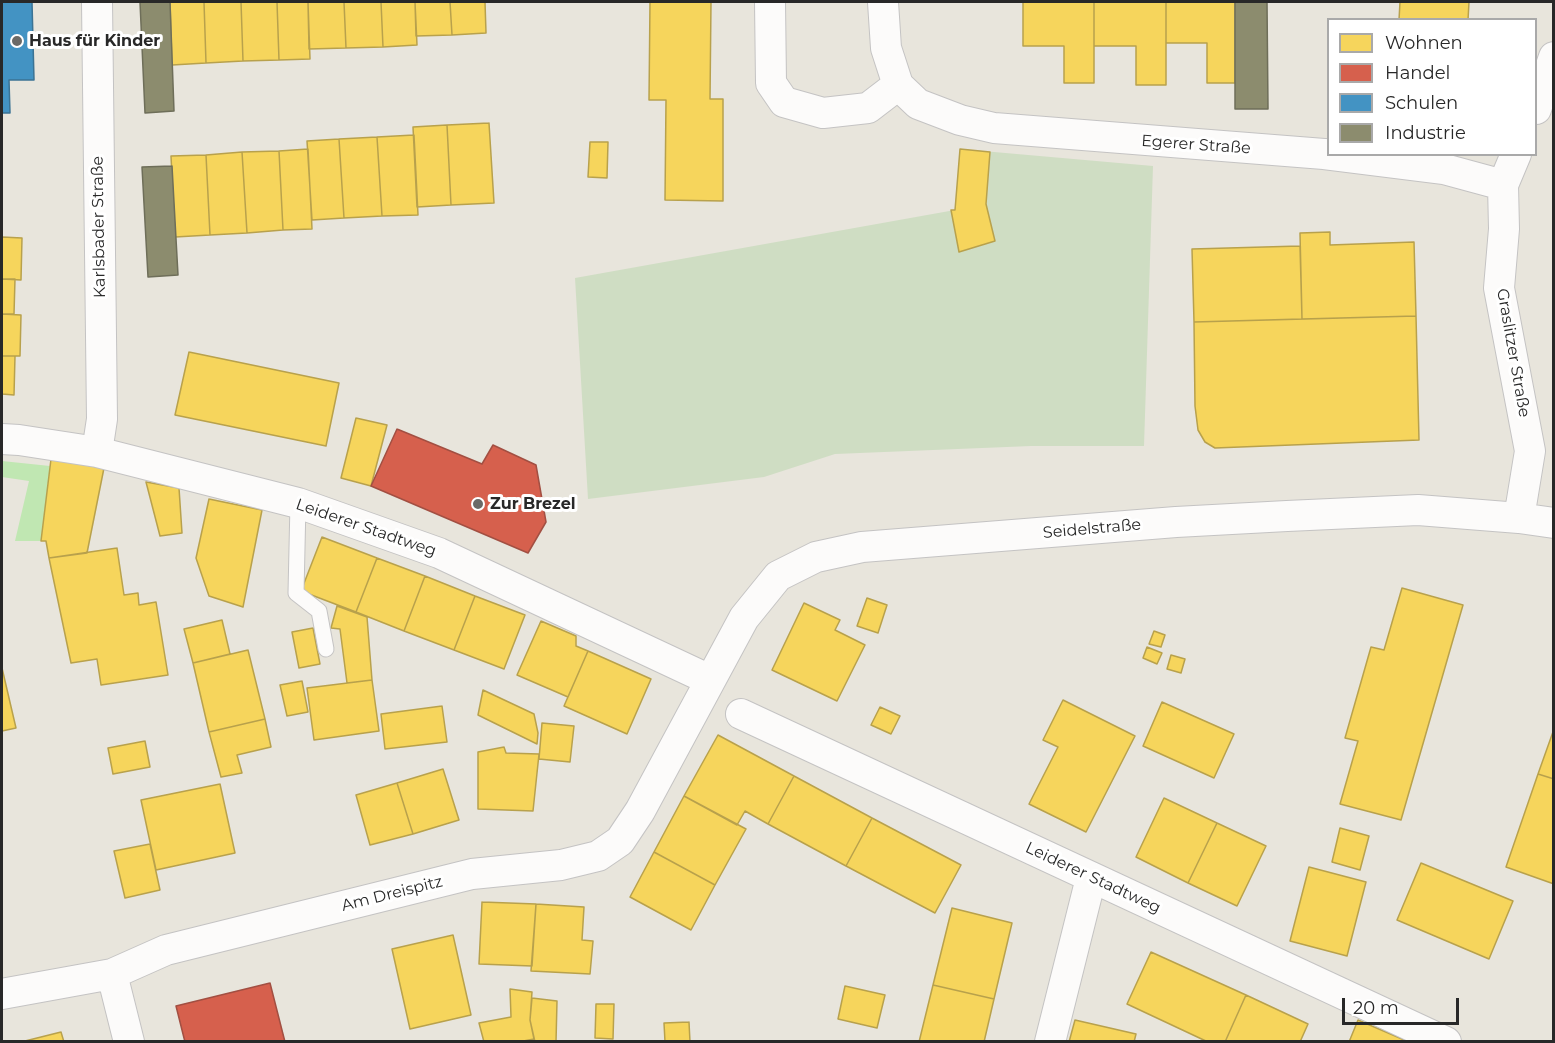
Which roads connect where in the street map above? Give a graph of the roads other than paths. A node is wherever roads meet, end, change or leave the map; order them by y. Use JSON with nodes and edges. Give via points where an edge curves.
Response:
{"nodes":[{"id":1,"x":97,"y":2,"type":"edge"},
{"id":2,"x":770,"y":2,"type":"edge"},
{"id":3,"x":883,"y":2,"type":"edge"},
{"id":4,"x":1554,"y":57,"type":"edge"},
{"id":5,"x":898,"y":85,"type":"junction"},
{"id":6,"x":1537,"y":106,"type":"edge"},
{"id":7,"x":1327,"y":154,"type":"edge"},
{"id":8,"x":1340,"y":156,"type":"edge"},
{"id":9,"x":1515,"y":156,"type":"edge"},
{"id":10,"x":1503,"y":185,"type":"junction"},
{"id":11,"x":2,"y":439,"type":"edge"},
{"id":12,"x":97,"y":452,"type":"junction"},
{"id":13,"x":298,"y":503,"type":"junction"},
{"id":14,"x":1519,"y":518,"type":"junction"},
{"id":15,"x":1554,"y":523,"type":"edge"},
{"id":16,"x":326,"y":649,"type":"dead end"},
{"id":17,"x":707,"y":688,"type":"junction"},
{"id":18,"x":741,"y":714,"type":"dead end"},
{"id":19,"x":1091,"y":878,"type":"junction"},
{"id":20,"x":112,"y":974,"type":"junction"},
{"id":21,"x":2,"y":994,"type":"edge"},
{"id":22,"x":129,"y":1041,"type":"edge"},
{"id":23,"x":1050,"y":1041,"type":"edge"},
{"id":24,"x":1446,"y":1041,"type":"edge"}],
"edges":[{"from":1,"to":12,"type":"street","name":"Karlsbader Straße","via":[[102,419]]},
{"from":2,"to":5,"type":"street","via":[[771,83],[784,102],[823,113],[868,108]]},
{"from":3,"to":5,"type":"street","via":[[886,48]]},
{"from":4,"to":6,"type":"street"},
{"from":5,"to":7,"type":"street","name":"Egerer Straße","via":[[918,104],[994,128]]},
{"from":8,"to":10,"type":"street","name":"Egerer Straße","via":[[1444,169]]},
{"from":9,"to":10,"type":"street","name":"Graslitzer Straße"},
{"from":10,"to":14,"type":"street","name":"Graslitzer Straße","via":[[1499,288],[1530,451]]},
{"from":11,"to":12,"type":"street","name":"Leiderer Stadtweg"},
{"from":12,"to":13,"type":"street","name":"Leiderer Stadtweg"},
{"from":13,"to":16,"type":"lane","via":[[296,593],[319,611]]},
{"from":13,"to":17,"type":"street","name":"Leiderer Stadtweg","via":[[439,553]]},
{"from":14,"to":15,"type":"street","name":"Seidelstraße"},
{"from":14,"to":17,"type":"street","name":"Seidelstraße","via":[[1419,510],[1176,522],[862,547],[816,557],[778,576],[744,618]]},
{"from":17,"to":20,"type":"street","name":"Am Dreispitz","via":[[620,841],[598,856],[561,865],[461,877],[166,950]]},
{"from":18,"to":19,"type":"street","name":"Leiderer Stadtweg"},
{"from":19,"to":23,"type":"street"},
{"from":19,"to":24,"type":"street","name":"Leiderer Stadtweg"},
{"from":20,"to":21,"type":"street","name":"Am Dreispitz"},
{"from":20,"to":22,"type":"street"}]}
